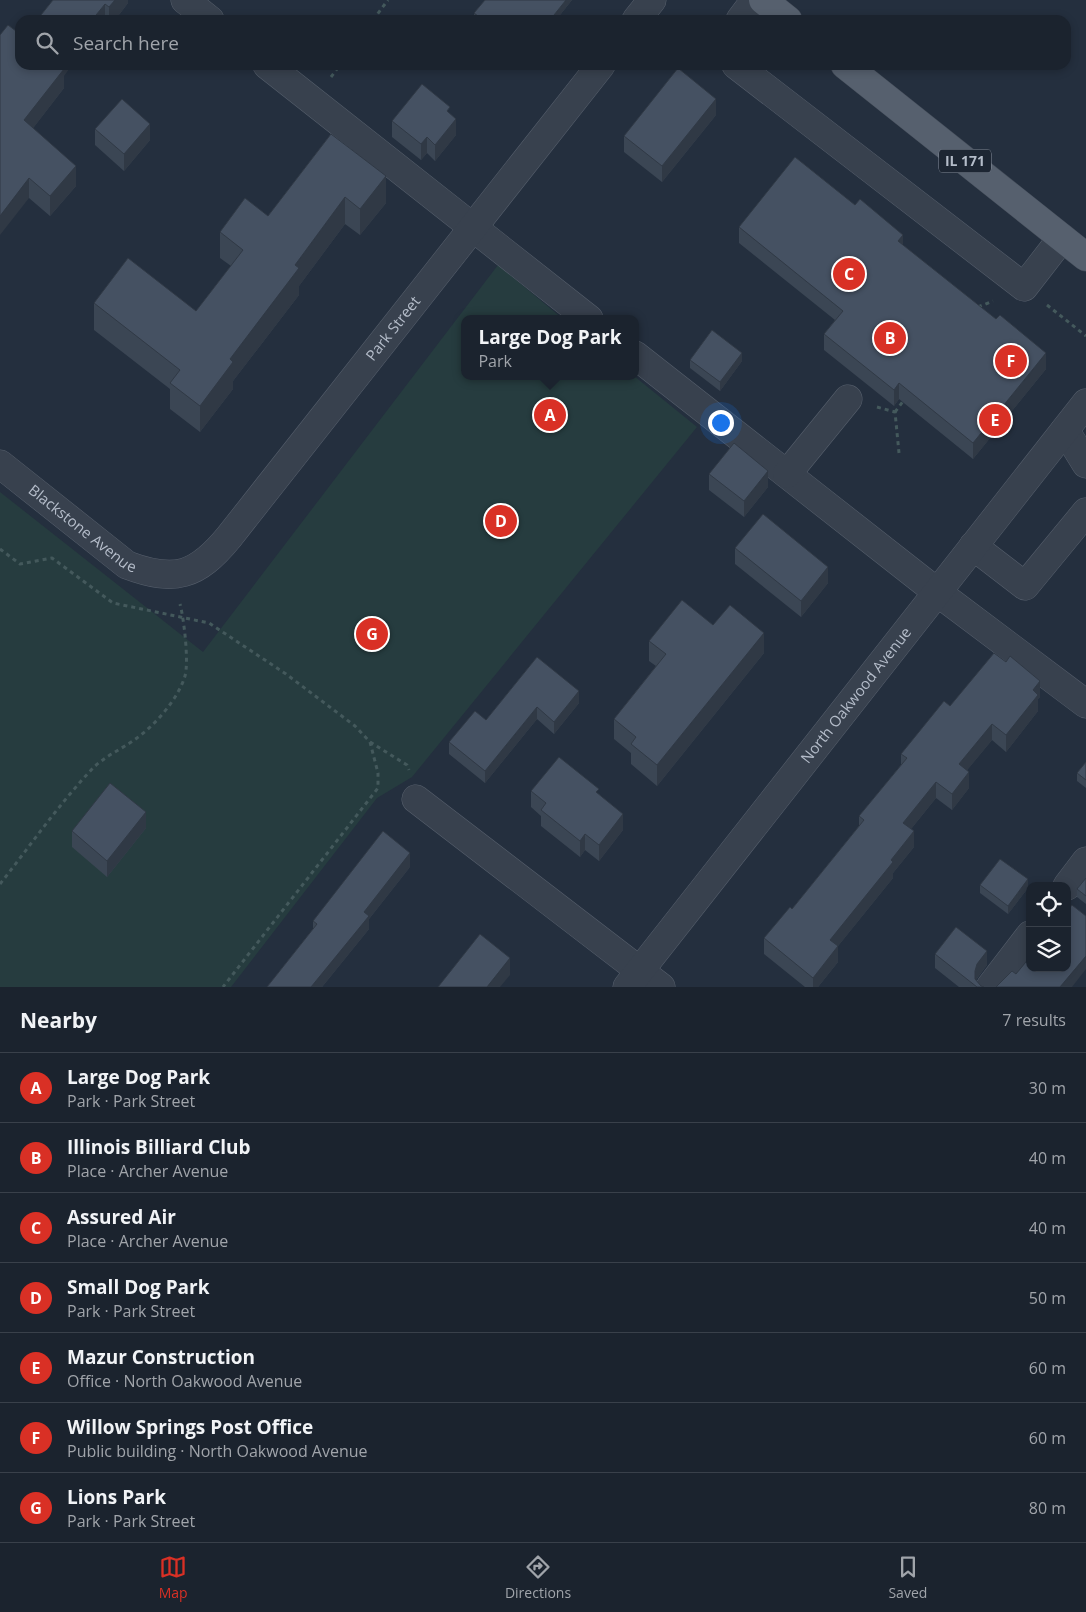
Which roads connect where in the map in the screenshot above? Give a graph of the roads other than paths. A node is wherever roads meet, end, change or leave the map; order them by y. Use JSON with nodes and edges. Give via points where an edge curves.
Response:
{"nodes":[{"id":1,"x":184,"y":0,"type":"edge"},
{"id":2,"x":652,"y":0,"type":"edge"},
{"id":3,"x":755,"y":0,"type":"edge"},
{"id":4,"x":763,"y":0,"type":"edge"},
{"id":5,"x":204,"y":15,"type":"edge"},
{"id":6,"x":640,"y":15,"type":"edge"},
{"id":7,"x":744,"y":15,"type":"edge"},
{"id":8,"x":782,"y":15,"type":"edge"},
{"id":9,"x":273,"y":70,"type":"edge"},
{"id":10,"x":597,"y":70,"type":"edge"},
{"id":11,"x":742,"y":70,"type":"edge"},
{"id":12,"x":851,"y":70,"type":"edge"},
{"id":13,"x":473,"y":227,"type":"junction"},
{"id":14,"x":1062,"y":238,"type":"junction"},
{"id":15,"x":1086,"y":257,"type":"edge"},
{"id":16,"x":584,"y":315,"type":"edge"},
{"id":17,"x":639,"y":358,"type":"edge"},
{"id":18,"x":848,"y":399,"type":"road end"},
{"id":19,"x":1086,"y":403,"type":"edge"},
{"id":20,"x":1065,"y":430,"type":"junction"},
{"id":21,"x":0,"y":464,"type":"edge"},
{"id":22,"x":1086,"y":464,"type":"edge"},
{"id":23,"x":786,"y":474,"type":"junction"},
{"id":24,"x":1086,"y":512,"type":"edge"},
{"id":25,"x":973,"y":546,"type":"junction"},
{"id":26,"x":174,"y":574,"type":"joint"},
{"id":27,"x":937,"y":592,"type":"junction"},
{"id":28,"x":1086,"y":704,"type":"edge"},
{"id":29,"x":416,"y":799,"type":"road end"},
{"id":30,"x":1086,"y":861,"type":"edge"},
{"id":31,"x":1070,"y":882,"type":"edge"},
{"id":32,"x":1026,"y":940,"type":"edge"},
{"id":33,"x":643,"y":981,"type":"edge"},
{"id":34,"x":990,"y":987,"type":"edge"}],
"edges":[{"from":1,"to":5,"type":"street"},
{"from":2,"to":6,"type":"street"},
{"from":3,"to":7,"type":"street"},
{"from":4,"to":8,"type":"main road"},
{"from":9,"to":13,"type":"street"},
{"from":10,"to":13,"type":"street","name":"Park Street"},
{"from":11,"to":14,"type":"street","via":[[1024,287]]},
{"from":12,"to":14,"type":"main road","number":"IL 171"},
{"from":13,"to":16,"type":"street"},
{"from":13,"to":26,"type":"street","name":"Park Street","via":[[212,558],[195,570]]},
{"from":14,"to":15,"type":"main road","number":"IL 171"},
{"from":17,"to":23,"type":"street"},
{"from":18,"to":23,"type":"street"},
{"from":19,"to":20,"type":"street","name":"North Oakwood Avenue"},
{"from":20,"to":22,"type":"street"},
{"from":20,"to":25,"type":"street","name":"North Oakwood Avenue"},
{"from":21,"to":26,"type":"street","name":"Blackstone Avenue","via":[[127,565],[150,573]]},
{"from":23,"to":27,"type":"street"},
{"from":24,"to":25,"type":"street","via":[[1025,586]]},
{"from":25,"to":27,"type":"street","name":"North Oakwood Avenue"},
{"from":27,"to":28,"type":"street"},
{"from":27,"to":33,"type":"street","name":"North Oakwood Avenue"},
{"from":29,"to":33,"type":"street"},
{"from":30,"to":31,"type":"street"},
{"from":32,"to":34,"type":"street"}]}
